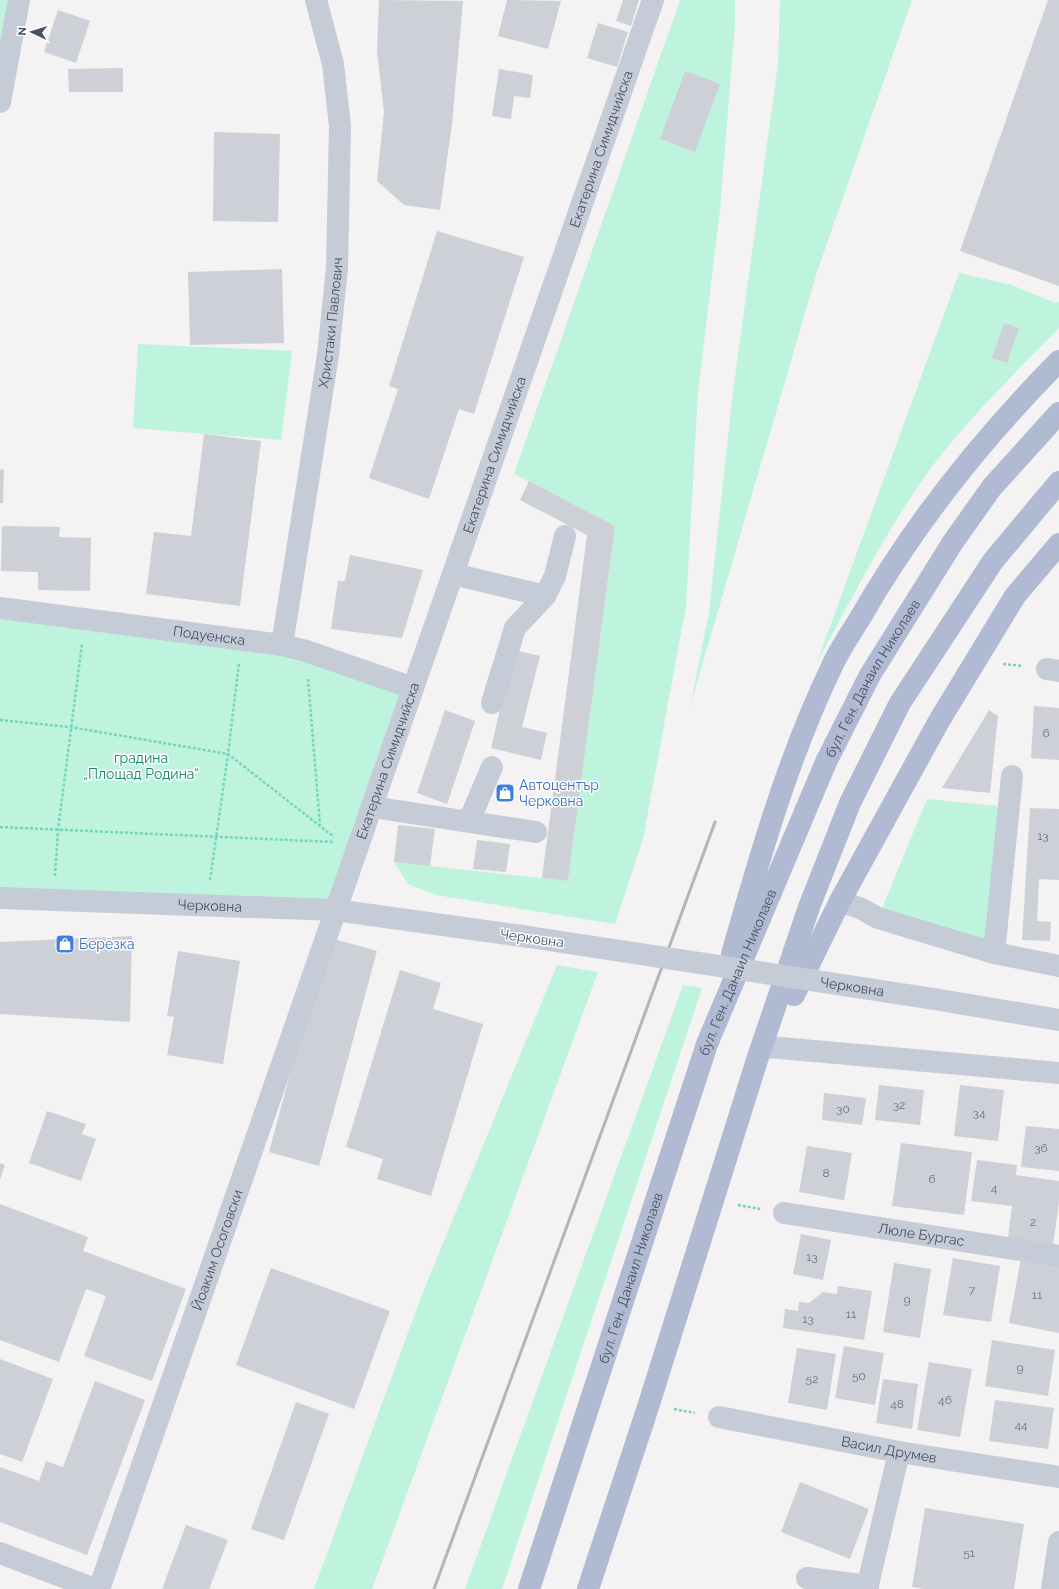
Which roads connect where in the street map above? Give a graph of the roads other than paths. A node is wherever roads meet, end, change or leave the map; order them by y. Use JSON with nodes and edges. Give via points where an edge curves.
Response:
{"nodes":[{"id":1,"x":20,"y":0,"type":"edge"},
{"id":2,"x":316,"y":0,"type":"edge"},
{"id":3,"x":653,"y":0,"type":"edge"},
{"id":4,"x":0,"y":102,"type":"edge"},
{"id":5,"x":1059,"y":361,"type":"edge"},
{"id":6,"x":1059,"y":413,"type":"edge"},
{"id":7,"x":1059,"y":482,"type":"edge"},
{"id":8,"x":565,"y":536,"type":"dead end"},
{"id":9,"x":1059,"y":544,"type":"edge"},
{"id":10,"x":453,"y":574,"type":"junction"},
{"id":11,"x":545,"y":596,"type":"junction"},
{"id":12,"x":0,"y":608,"type":"edge"},
{"id":13,"x":282,"y":645,"type":"junction"},
{"id":14,"x":413,"y":688,"type":"junction"},
{"id":15,"x":492,"y":703,"type":"dead end"},
{"id":16,"x":492,"y":767,"type":"dead end"},
{"id":17,"x":1012,"y":776,"type":"dead end"},
{"id":18,"x":372,"y":807,"type":"junction"},
{"id":19,"x":469,"y":821,"type":"junction"},
{"id":20,"x":536,"y":832,"type":"dead end"},
{"id":21,"x":0,"y":898,"type":"edge"},
{"id":22,"x":840,"y":901,"type":"junction"},
{"id":23,"x":335,"y":910,"type":"junction"},
{"id":24,"x":994,"y":953,"type":"junction"},
{"id":25,"x":1059,"y":966,"type":"edge"},
{"id":26,"x":1059,"y":1020,"type":"edge"},
{"id":27,"x":706,"y":1044,"type":"junction"},
{"id":28,"x":763,"y":1053,"type":"junction"},
{"id":29,"x":1059,"y":1073,"type":"edge"},
{"id":30,"x":784,"y":1213,"type":"dead end"},
{"id":31,"x":1059,"y":1256,"type":"edge"},
{"id":32,"x":719,"y":1417,"type":"dead end"},
{"id":33,"x":899,"y":1452,"type":"junction"},
{"id":34,"x":1059,"y":1477,"type":"edge"},
{"id":35,"x":1059,"y":1542,"type":"edge"},
{"id":36,"x":0,"y":1553,"type":"edge"},
{"id":37,"x":807,"y":1578,"type":"dead end"},
{"id":38,"x":868,"y":1588,"type":"edge"},
{"id":39,"x":95,"y":1589,"type":"edge"},
{"id":40,"x":99,"y":1589,"type":"edge"},
{"id":41,"x":529,"y":1589,"type":"edge"},
{"id":42,"x":588,"y":1589,"type":"edge"},
{"id":43,"x":1052,"y":1589,"type":"edge"}],
"edges":[{"from":1,"to":4,"type":"street"},
{"from":2,"to":13,"type":"street","name":"Христаки Павлович","via":[[333,64],[340,126],[337,268],[328,356]]},
{"from":3,"to":10,"type":"street","name":"Екатерина Симидчийска"},
{"from":5,"to":27,"type":"main road","via":[[973,455],[909,538],[833,664],[796,749],[768,830]]},
{"from":6,"to":27,"type":"main road","name":"бул. Ген. Данаил Николаев","via":[[992,487],[953,542],[870,675],[826,762]]},
{"from":7,"to":28,"type":"main road","via":[[993,562],[900,703],[850,803],[809,907]]},
{"from":8,"to":11,"type":"street","via":[[555,576]]},
{"from":9,"to":22,"type":"main road","via":[[1015,596],[939,721]]},
{"from":10,"to":11,"type":"street"},
{"from":10,"to":14,"type":"street","name":"Екатерина Симидчийска"},
{"from":11,"to":15,"type":"street","via":[[515,628]]},
{"from":12,"to":13,"type":"street","name":"Подуенска"},
{"from":13,"to":14,"type":"street","name":"Подуенска","via":[[306,650]]},
{"from":14,"to":18,"type":"street","name":"Екатерина Симидчийска"},
{"from":16,"to":19,"type":"street"},
{"from":17,"to":24,"type":"street"},
{"from":18,"to":19,"type":"street"},
{"from":18,"to":23,"type":"street","name":"Екатерина Симидчийска","via":[[348,848]]},
{"from":19,"to":20,"type":"street"},
{"from":21,"to":23,"type":"street","name":"Черковна"},
{"from":22,"to":24,"type":"street","via":[[878,918]]},
{"from":22,"to":28,"type":"main road"},
{"from":23,"to":26,"type":"street","name":"Черковна","bridge":true,"via":[[528,937]]},
{"from":23,"to":40,"type":"street","name":"Йоаким Осоговски"},
{"from":24,"to":25,"type":"street"},
{"from":27,"to":41,"type":"main road","name":"бул. Ген. Данаил Николаев"},
{"from":28,"to":29,"type":"street"},
{"from":28,"to":42,"type":"main road"},
{"from":30,"to":31,"type":"street","name":"Люле Бургас"},
{"from":32,"to":33,"type":"street","name":"Васил Друмев"},
{"from":33,"to":34,"type":"street","name":"Васил Друмев"},
{"from":33,"to":38,"type":"street"},
{"from":35,"to":43,"type":"street"},
{"from":36,"to":39,"type":"street"},
{"from":37,"to":38,"type":"street"}]}
